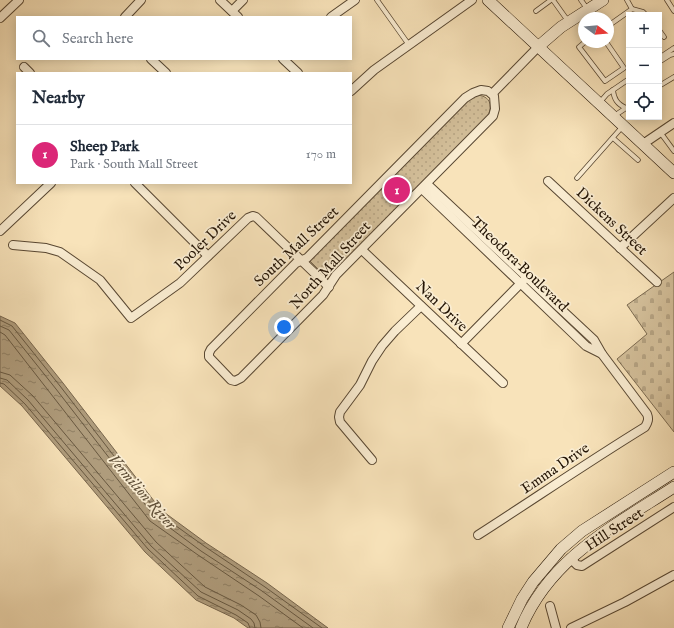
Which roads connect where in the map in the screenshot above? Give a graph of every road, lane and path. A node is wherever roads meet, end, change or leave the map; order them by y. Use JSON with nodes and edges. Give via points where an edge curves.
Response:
{"nodes":[{"id":1,"x":19,"y":0,"type":"edge"},
{"id":2,"x":141,"y":0,"type":"edge"},
{"id":3,"x":220,"y":0,"type":"edge"},
{"id":4,"x":243,"y":0,"type":"edge"},
{"id":5,"x":354,"y":0,"type":"edge"},
{"id":6,"x":377,"y":0,"type":"edge"},
{"id":7,"x":472,"y":0,"type":"edge"},
{"id":8,"x":488,"y":0,"type":"edge"},
{"id":9,"x":552,"y":0,"type":"edge"},
{"id":10,"x":581,"y":0,"type":"edge"},
{"id":11,"x":603,"y":0,"type":"edge"},
{"id":12,"x":627,"y":0,"type":"edge"},
{"id":13,"x":667,"y":0,"type":"edge"},
{"id":14,"x":632,"y":9,"type":"junction"},
{"id":15,"x":588,"y":10,"type":"junction"},
{"id":16,"x":536,"y":11,"type":"dead end"},
{"id":17,"x":674,"y":11,"type":"edge"},
{"id":18,"x":643,"y":12,"type":"edge"},
{"id":19,"x":235,"y":14,"type":"edge"},
{"id":20,"x":125,"y":16,"type":"edge"},
{"id":21,"x":332,"y":16,"type":"edge"},
{"id":22,"x":0,"y":18,"type":"edge"},
{"id":23,"x":569,"y":22,"type":"junction"},
{"id":24,"x":614,"y":22,"type":"edge"},
{"id":25,"x":662,"y":34,"type":"edge"},
{"id":26,"x":664,"y":36,"type":"dead end"},
{"id":27,"x":408,"y":45,"type":"junction"},
{"id":28,"x":539,"y":46,"type":"junction"},
{"id":29,"x":580,"y":48,"type":"edge"},
{"id":30,"x":610,"y":48,"type":"edge"},
{"id":31,"x":674,"y":48,"type":"edge"},
{"id":32,"x":673,"y":54,"type":"edge"},
{"id":33,"x":662,"y":56,"type":"edge"},
{"id":34,"x":152,"y":60,"type":"edge"},
{"id":35,"x":284,"y":60,"type":"edge"},
{"id":36,"x":662,"y":60,"type":"edge"},
{"id":37,"x":165,"y":72,"type":"edge"},
{"id":38,"x":297,"y":72,"type":"edge"},
{"id":39,"x":674,"y":77,"type":"edge"},
{"id":40,"x":626,"y":81,"type":"edge"},
{"id":41,"x":662,"y":84,"type":"edge"},
{"id":42,"x":352,"y":90,"type":"edge"},
{"id":43,"x":613,"y":90,"type":"junction"},
{"id":44,"x":492,"y":94,"type":"junction"},
{"id":45,"x":599,"y":103,"type":"junction"},
{"id":46,"x":626,"y":107,"type":"edge"},
{"id":47,"x":626,"y":108,"type":"edge"},
{"id":48,"x":613,"y":116,"type":"junction"},
{"id":49,"x":674,"y":123,"type":"edge"},
{"id":50,"x":624,"y":126,"type":"junction"},
{"id":51,"x":660,"y":132,"type":"junction"},
{"id":52,"x":613,"y":138,"type":"junction"},
{"id":53,"x":643,"y":144,"type":"junction"},
{"id":54,"x":674,"y":151,"type":"edge"},
{"id":55,"x":638,"y":160,"type":"dead end"},
{"id":56,"x":674,"y":173,"type":"edge"},
{"id":57,"x":577,"y":178,"type":"dead end"},
{"id":58,"x":548,"y":181,"type":"dead end"},
{"id":59,"x":50,"y":184,"type":"edge"},
{"id":60,"x":136,"y":184,"type":"edge"},
{"id":61,"x":424,"y":186,"type":"junction"},
{"id":62,"x":674,"y":198,"type":"edge"},
{"id":63,"x":0,"y":231,"type":"edge"},
{"id":64,"x":13,"y":245,"type":"dead end"},
{"id":65,"x":620,"y":248,"type":"junction"},
{"id":66,"x":362,"y":250,"type":"junction"},
{"id":67,"x":208,"y":256,"type":"junction"},
{"id":68,"x":300,"y":260,"type":"junction"},
{"id":69,"x":526,"y":277,"type":"junction"},
{"id":70,"x":657,"y":282,"type":"dead end"},
{"id":71,"x":520,"y":284,"type":"junction"},
{"id":72,"x":329,"y":287,"type":"junction"},
{"id":73,"x":421,"y":306,"type":"junction"},
{"id":74,"x":461,"y":344,"type":"junction"},
{"id":75,"x":602,"y":354,"type":"junction"},
{"id":76,"x":220,"y":369,"type":"joint"},
{"id":77,"x":503,"y":383,"type":"dead end"},
{"id":78,"x":647,"y":424,"type":"joint"},
{"id":79,"x":372,"y":460,"type":"dead end"},
{"id":80,"x":674,"y":472,"type":"edge"},
{"id":81,"x":674,"y":487,"type":"edge"},
{"id":82,"x":674,"y":507,"type":"edge"},
{"id":83,"x":478,"y":535,"type":"dead end"},
{"id":84,"x":561,"y":549,"type":"junction"},
{"id":85,"x":570,"y":558,"type":"junction"},
{"id":86,"x":674,"y":575,"type":"edge"},
{"id":87,"x":550,"y":606,"type":"dead end"},
{"id":88,"x":508,"y":628,"type":"edge"},
{"id":89,"x":521,"y":628,"type":"edge"},
{"id":90,"x":556,"y":628,"type":"edge"},
{"id":91,"x":571,"y":628,"type":"edge"}],
"edges":[{"from":1,"to":22,"type":"street"},
{"from":2,"to":20,"type":"street"},
{"from":3,"to":19,"type":"street"},
{"from":4,"to":19,"type":"street"},
{"from":5,"to":21,"type":"street"},
{"from":6,"to":27,"type":"lane"},
{"from":7,"to":27,"type":"street"},
{"from":8,"to":28,"type":"main road"},
{"from":9,"to":16,"type":"lane"},
{"from":9,"to":23,"type":"lane"},
{"from":10,"to":15,"type":"lane"},
{"from":11,"to":15,"type":"main road"},
{"from":12,"to":14,"type":"lane"},
{"from":13,"to":17,"type":"lane"},
{"from":14,"to":18,"type":"lane"},
{"from":14,"to":24,"type":"lane"},
{"from":15,"to":23,"type":"main road"},
{"from":23,"to":28,"type":"main road"},
{"from":25,"to":26,"type":"lane"},
{"from":27,"to":42,"type":"street"},
{"from":28,"to":44,"type":"street"},
{"from":28,"to":45,"type":"main road"},
{"from":29,"to":30,"type":"lane","via":[[605,81],[624,68]]},
{"from":31,"to":33,"type":"lane"},
{"from":32,"to":36,"type":"lane"},
{"from":34,"to":37,"type":"street"},
{"from":35,"to":38,"type":"street"},
{"from":39,"to":41,"type":"lane"},
{"from":40,"to":43,"type":"lane"},
{"from":43,"to":45,"type":"lane"},
{"from":43,"to":46,"type":"lane","via":[[616,101],[620,106]]},
{"from":44,"to":61,"type":"street","name":"North Mall Street","via":[[495,102],[493,116]]},
{"from":44,"to":68,"type":"street","name":"South Mall Street","via":[[481,90],[465,98],[307,258]]},
{"from":45,"to":48,"type":"main road"},
{"from":47,"to":48,"type":"lane"},
{"from":48,"to":50,"type":"main road"},
{"from":49,"to":51,"type":"street"},
{"from":50,"to":52,"type":"lane"},
{"from":50,"to":53,"type":"main road"},
{"from":51,"to":53,"type":"street"},
{"from":51,"to":54,"type":"lane"},
{"from":52,"to":55,"type":"lane"},
{"from":52,"to":57,"type":"lane"},
{"from":53,"to":56,"type":"main road"},
{"from":58,"to":65,"type":"street","name":"Dickens Street"},
{"from":59,"to":63,"type":"street"},
{"from":60,"to":67,"type":"street"},
{"from":61,"to":66,"type":"street","name":"North Mall Street"},
{"from":61,"to":69,"type":"street","name":"Theodora Boulevard"},
{"from":61,"to":71,"type":"street","name":"Theodora Boulevard"},
{"from":62,"to":65,"type":"street"},
{"from":64,"to":67,"type":"street","name":"Pooler Drive","via":[[60,252],[100,280],[131,318],[180,283]]},
{"from":65,"to":70,"type":"street","name":"Dickens Street"},
{"from":66,"to":72,"type":"street","name":"North Mall Street","via":[[336,275]]},
{"from":66,"to":73,"type":"street","name":"Nan Drive"},
{"from":67,"to":68,"type":"street","name":"Pooler Drive","via":[[253,216]]},
{"from":68,"to":72,"type":"street","name":"Pooler Drive"},
{"from":68,"to":76,"type":"street","name":"South Mall Street","via":[[209,351],[209,357]]},
{"from":69,"to":71,"type":"street"},
{"from":69,"to":75,"type":"street","name":"Theodora Boulevard","via":[[594,340]]},
{"from":71,"to":74,"type":"street"},
{"from":71,"to":75,"type":"street","name":"Theodora Boulevard","via":[[586,346]]},
{"from":72,"to":76,"type":"street","name":"North Mall Street","via":[[241,378],[233,381]]},
{"from":73,"to":74,"type":"street","name":"Nan Drive"},
{"from":73,"to":79,"type":"street","via":[[382,346],[360,385],[340,412],[340,422]]},
{"from":74,"to":77,"type":"street","name":"Nan Drive"},
{"from":75,"to":78,"type":"street","name":"Theodora Boulevard","via":[[647,414]]},
{"from":78,"to":83,"type":"street","name":"Emma Drive"},
{"from":80,"to":84,"type":"main road","via":[[582,531]]},
{"from":81,"to":85,"type":"main road","via":[[593,539]]},
{"from":82,"to":85,"type":"street","name":"Hill Street","via":[[582,566]]},
{"from":84,"to":85,"type":"main road"},
{"from":84,"to":88,"type":"main road","via":[[533,582]]},
{"from":85,"to":89,"type":"main road","via":[[534,602]]},
{"from":86,"to":91,"type":"street"},
{"from":87,"to":90,"type":"street"}]}
